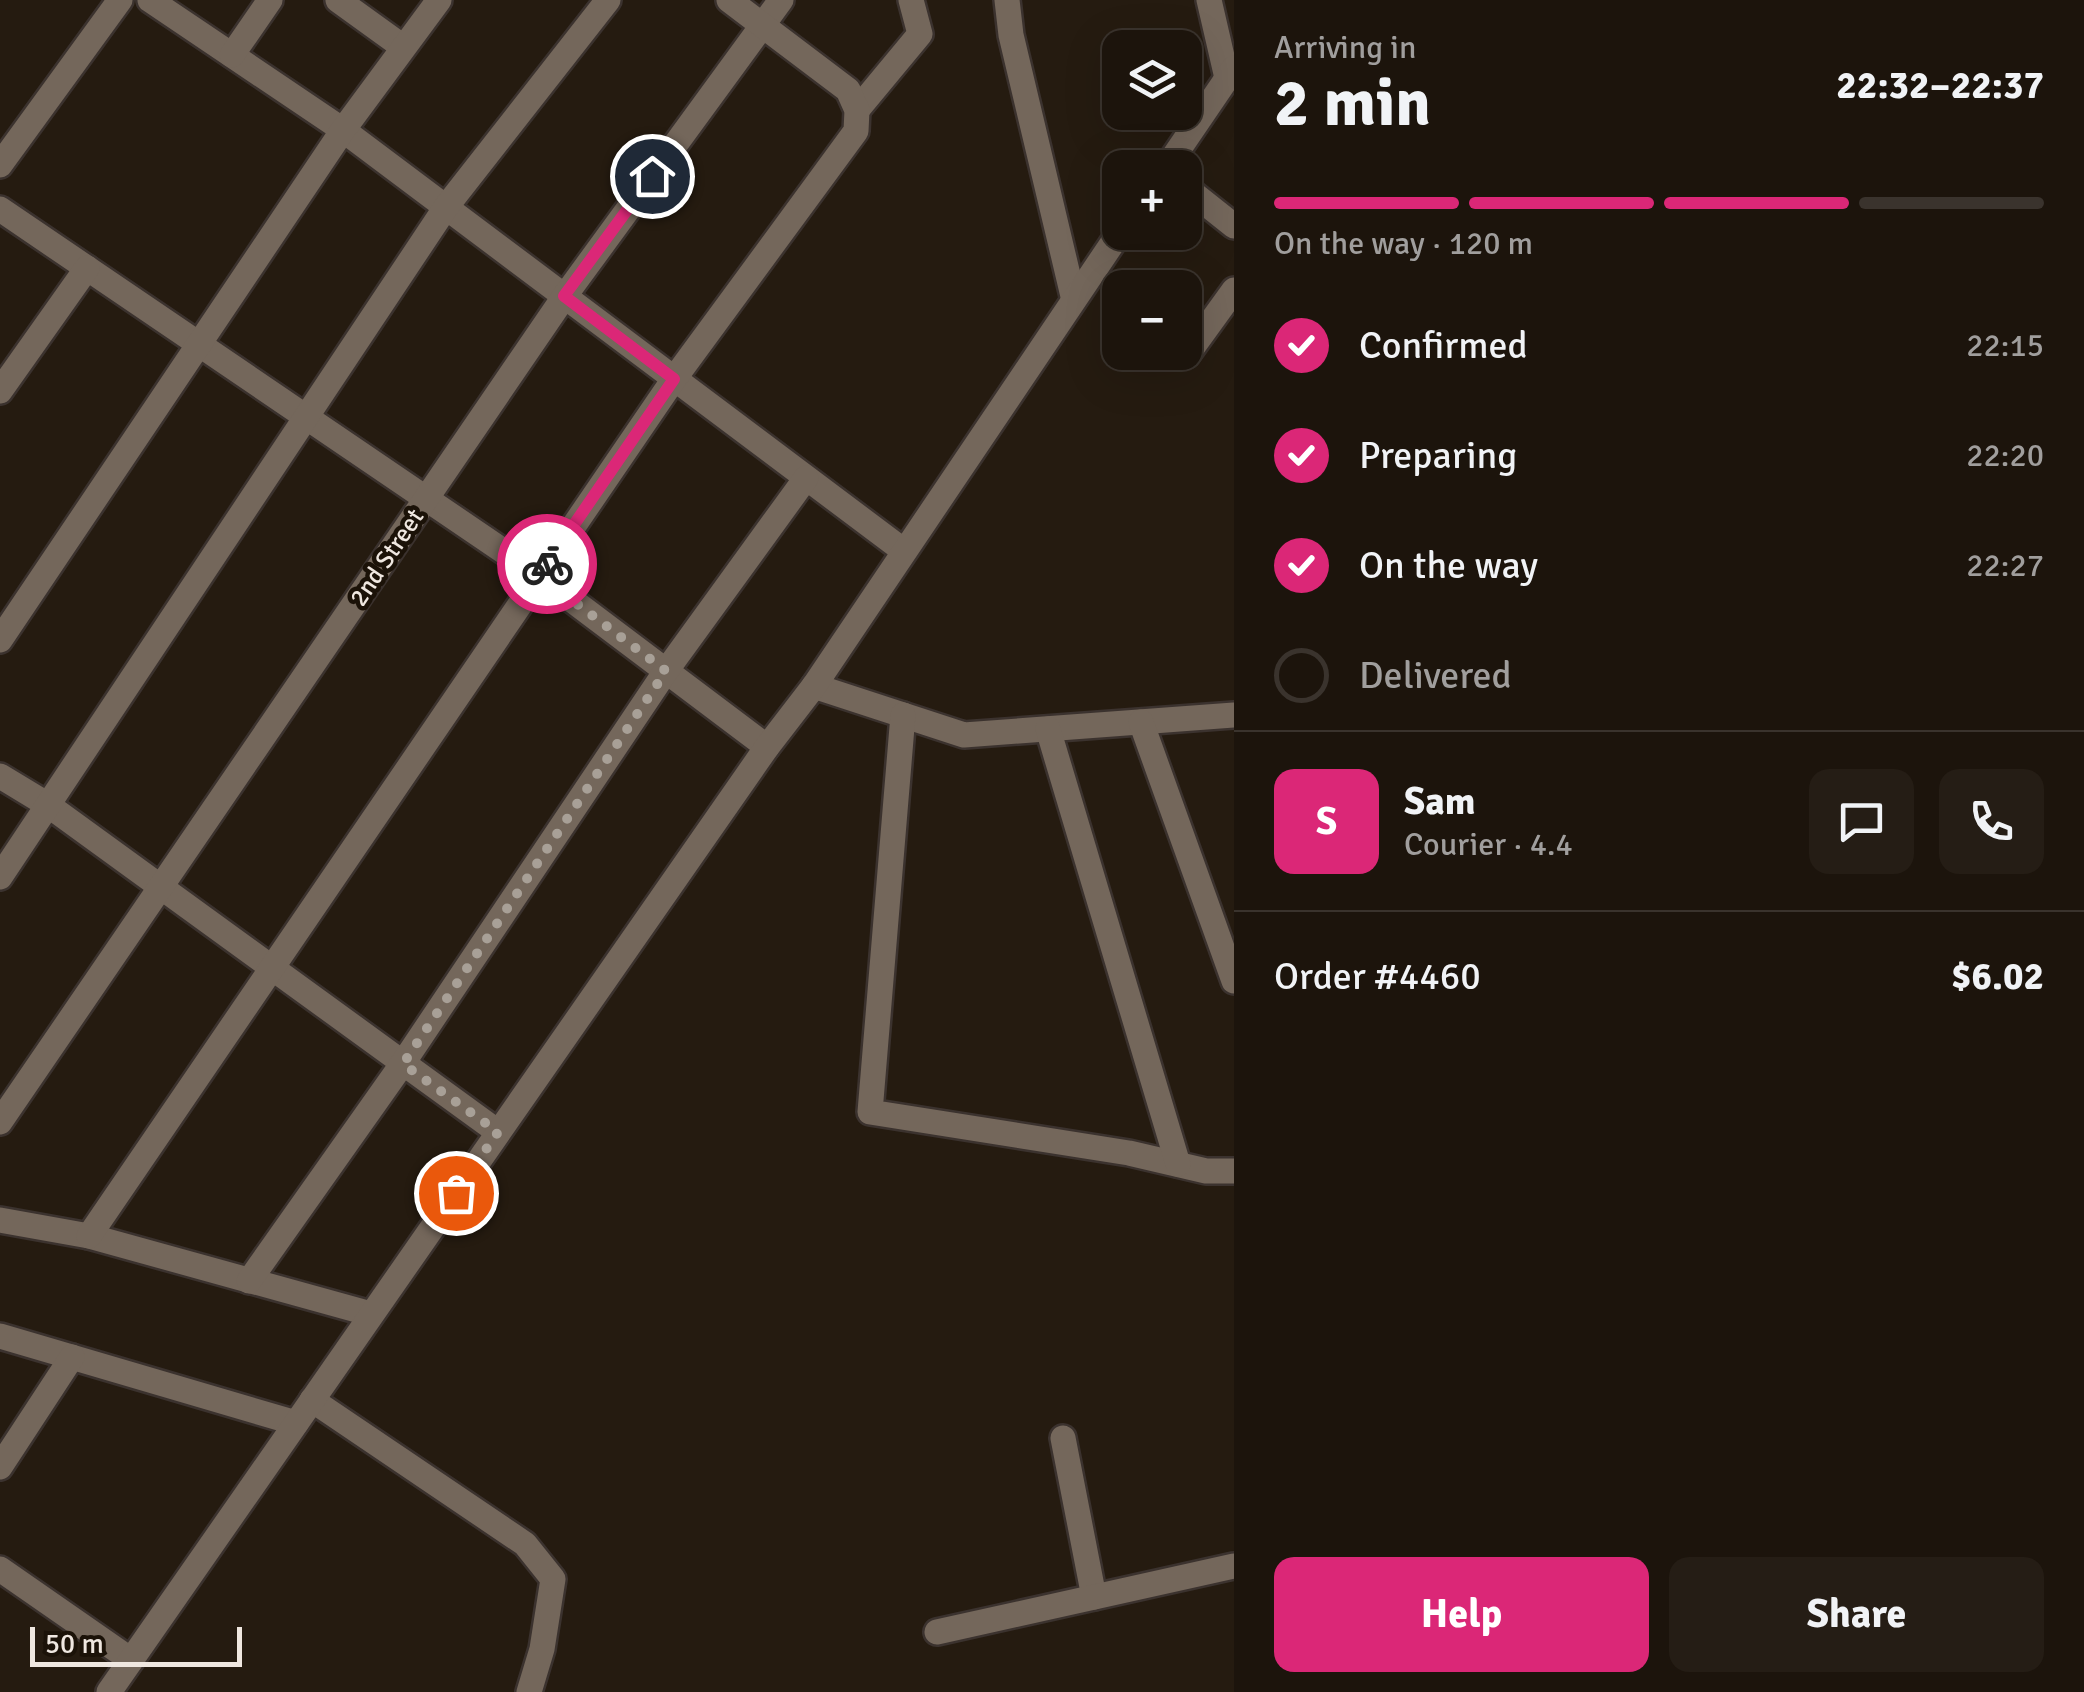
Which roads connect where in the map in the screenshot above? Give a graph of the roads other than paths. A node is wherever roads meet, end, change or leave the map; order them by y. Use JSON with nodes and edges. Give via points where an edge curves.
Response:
{"nodes":[{"id":1,"x":120,"y":0,"type":"edge"},
{"id":2,"x":150,"y":0,"type":"edge"},
{"id":3,"x":270,"y":0,"type":"edge"},
{"id":4,"x":338,"y":0,"type":"edge"},
{"id":5,"x":438,"y":0,"type":"edge"},
{"id":6,"x":608,"y":0,"type":"edge"},
{"id":7,"x":729,"y":0,"type":"edge"},
{"id":8,"x":781,"y":0,"type":"edge"},
{"id":9,"x":911,"y":0,"type":"edge"},
{"id":10,"x":1007,"y":0,"type":"edge"},
{"id":11,"x":1209,"y":0,"type":"edge"},
{"id":12,"x":763,"y":26,"type":"junction"},
{"id":13,"x":404,"y":48,"type":"junction"},
{"id":14,"x":232,"y":55,"type":"junction"},
{"id":15,"x":1231,"y":73,"type":"edge"},
{"id":16,"x":857,"y":110,"type":"junction"},
{"id":17,"x":343,"y":130,"type":"junction"},
{"id":18,"x":1178,"y":150,"type":"edge"},
{"id":19,"x":0,"y":165,"type":"edge"},
{"id":20,"x":1202,"y":201,"type":"edge"},
{"id":21,"x":446,"y":207,"type":"junction"},
{"id":22,"x":0,"y":208,"type":"edge"},
{"id":23,"x":1234,"y":226,"type":"edge"},
{"id":24,"x":1107,"y":250,"type":"edge"},
{"id":25,"x":87,"y":268,"type":"junction"},
{"id":26,"x":1234,"y":290,"type":"edge"},
{"id":27,"x":564,"y":296,"type":"junction"},
{"id":28,"x":1074,"y":296,"type":"junction"},
{"id":29,"x":1202,"y":334,"type":"edge"},
{"id":30,"x":199,"y":345,"type":"junction"},
{"id":31,"x":674,"y":379,"type":"junction"},
{"id":32,"x":0,"y":392,"type":"edge"},
{"id":33,"x":306,"y":418,"type":"junction"},
{"id":34,"x":806,"y":478,"type":"junction"},
{"id":35,"x":425,"y":500,"type":"junction"},
{"id":36,"x":904,"y":551,"type":"junction"},
{"id":37,"x":540,"y":576,"type":"junction"},
{"id":38,"x":0,"y":640,"type":"edge"},
{"id":39,"x":666,"y":671,"type":"junction"},
{"id":40,"x":814,"y":686,"type":"junction"},
{"id":41,"x":1234,"y":714,"type":"edge"},
{"id":42,"x":903,"y":715,"type":"junction"},
{"id":43,"x":1141,"y":722,"type":"junction"},
{"id":44,"x":1048,"y":729,"type":"junction"},
{"id":45,"x":767,"y":747,"type":"junction"},
{"id":46,"x":0,"y":776,"type":"edge"},
{"id":47,"x":48,"y":805,"type":"junction"},
{"id":48,"x":0,"y":876,"type":"edge"},
{"id":49,"x":161,"y":887,"type":"junction"},
{"id":50,"x":272,"y":968,"type":"junction"},
{"id":51,"x":1234,"y":981,"type":"edge"},
{"id":52,"x":403,"y":1064,"type":"junction"},
{"id":53,"x":0,"y":1122,"type":"edge"},
{"id":54,"x":498,"y":1132,"type":"junction"},
{"id":55,"x":1178,"y":1164,"type":"junction"},
{"id":56,"x":1234,"y":1171,"type":"edge"},
{"id":57,"x":0,"y":1220,"type":"edge"},
{"id":58,"x":88,"y":1236,"type":"junction"},
{"id":59,"x":248,"y":1280,"type":"junction"},
{"id":60,"x":371,"y":1314,"type":"junction"},
{"id":61,"x":0,"y":1336,"type":"edge"},
{"id":62,"x":72,"y":1357,"type":"junction"},
{"id":63,"x":312,"y":1400,"type":"junction"},
{"id":64,"x":296,"y":1422,"type":"junction"},
{"id":65,"x":1063,"y":1438,"type":"dead end"},
{"id":66,"x":0,"y":1467,"type":"edge"},
{"id":67,"x":1234,"y":1566,"type":"edge"},
{"id":68,"x":0,"y":1570,"type":"edge"},
{"id":69,"x":1094,"y":1598,"type":"junction"},
{"id":70,"x":937,"y":1632,"type":"dead end"},
{"id":71,"x":131,"y":1660,"type":"junction"},
{"id":72,"x":109,"y":1692,"type":"edge"},
{"id":73,"x":529,"y":1692,"type":"edge"}],
"edges":[{"from":1,"to":19,"type":"street"},
{"from":2,"to":14,"type":"street"},
{"from":3,"to":14,"type":"street"},
{"from":4,"to":13,"type":"street"},
{"from":5,"to":13,"type":"street"},
{"from":6,"to":21,"type":"street"},
{"from":7,"to":12,"type":"street"},
{"from":8,"to":12,"type":"street","name":"2nd Street"},
{"from":9,"to":16,"type":"street","via":[[920,34]]},
{"from":10,"to":28,"type":"street"},
{"from":11,"to":15,"type":"street"},
{"from":12,"to":16,"type":"street","via":[[848,90]]},
{"from":12,"to":27,"type":"street","name":"2nd Street"},
{"from":13,"to":17,"type":"street"},
{"from":14,"to":17,"type":"street"},
{"from":15,"to":18,"type":"street"},
{"from":16,"to":31,"type":"street","via":[[856,131]]},
{"from":17,"to":21,"type":"street"},
{"from":17,"to":30,"type":"street"},
{"from":20,"to":23,"type":"street"},
{"from":21,"to":27,"type":"street"},
{"from":21,"to":33,"type":"street"},
{"from":22,"to":25,"type":"street"},
{"from":24,"to":28,"type":"street"},
{"from":25,"to":30,"type":"street"},
{"from":25,"to":32,"type":"street"},
{"from":26,"to":29,"type":"street"},
{"from":27,"to":31,"type":"street"},
{"from":27,"to":35,"type":"street","name":"2nd Street"},
{"from":28,"to":36,"type":"street"},
{"from":30,"to":33,"type":"street"},
{"from":30,"to":38,"type":"street"},
{"from":31,"to":34,"type":"street"},
{"from":31,"to":37,"type":"street"},
{"from":33,"to":35,"type":"street"},
{"from":33,"to":47,"type":"street"},
{"from":34,"to":36,"type":"street"},
{"from":34,"to":39,"type":"street"},
{"from":35,"to":37,"type":"street"},
{"from":35,"to":49,"type":"street","name":"2nd Street"},
{"from":36,"to":40,"type":"street"},
{"from":37,"to":39,"type":"street"},
{"from":37,"to":50,"type":"street"},
{"from":39,"to":45,"type":"street"},
{"from":39,"to":52,"type":"street"},
{"from":40,"to":42,"type":"street"},
{"from":40,"to":45,"type":"street"},
{"from":41,"to":43,"type":"street"},
{"from":42,"to":44,"type":"street","via":[[964,735]]},
{"from":42,"to":55,"type":"street","via":[[870,1112]]},
{"from":43,"to":44,"type":"street"},
{"from":43,"to":51,"type":"street"},
{"from":44,"to":55,"type":"street"},
{"from":45,"to":54,"type":"street"},
{"from":46,"to":47,"type":"street"},
{"from":47,"to":48,"type":"street"},
{"from":47,"to":49,"type":"street"},
{"from":49,"to":50,"type":"street"},
{"from":49,"to":53,"type":"street","name":"2nd Street"},
{"from":50,"to":52,"type":"street"},
{"from":50,"to":58,"type":"street"},
{"from":52,"to":54,"type":"street"},
{"from":52,"to":59,"type":"street"},
{"from":54,"to":60,"type":"street"},
{"from":55,"to":56,"type":"street"},
{"from":57,"to":58,"type":"street"},
{"from":58,"to":59,"type":"street"},
{"from":59,"to":60,"type":"street"},
{"from":60,"to":63,"type":"street"},
{"from":61,"to":62,"type":"street"},
{"from":62,"to":64,"type":"street"},
{"from":62,"to":66,"type":"street"},
{"from":63,"to":64,"type":"street"},
{"from":63,"to":73,"type":"street","via":[[525,1544],[553,1579]]},
{"from":64,"to":71,"type":"street"},
{"from":65,"to":69,"type":"street"},
{"from":67,"to":69,"type":"street"},
{"from":68,"to":71,"type":"street"},
{"from":69,"to":70,"type":"street"},
{"from":71,"to":72,"type":"street"}]}
